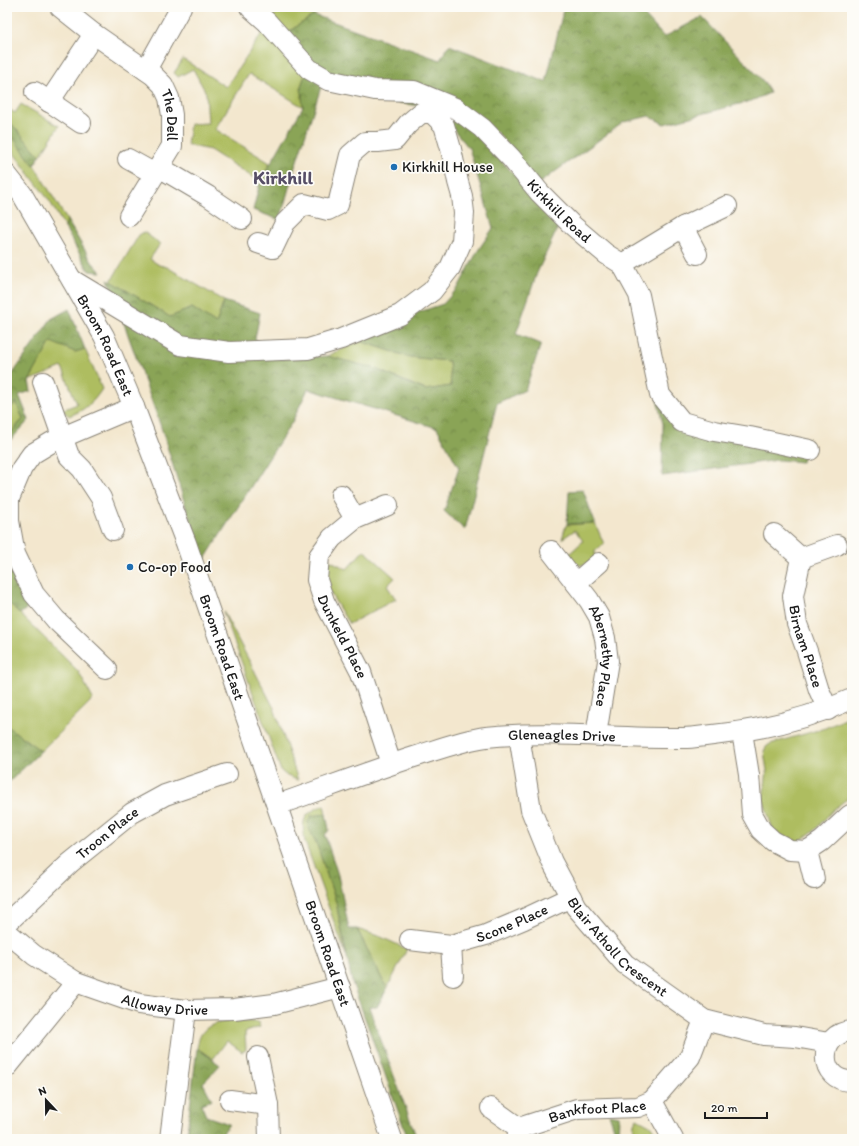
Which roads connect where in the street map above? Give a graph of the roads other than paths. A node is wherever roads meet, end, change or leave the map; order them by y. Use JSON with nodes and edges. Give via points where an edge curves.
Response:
{"nodes":[{"id":1,"x":60,"y":7,"type":"edge"},
{"id":2,"x":181,"y":7,"type":"edge"},
{"id":3,"x":250,"y":7,"type":"edge"},
{"id":4,"x":94,"y":34,"type":"junction"},
{"id":5,"x":146,"y":70,"type":"junction"},
{"id":6,"x":81,"y":123,"type":"dead end"},
{"id":7,"x":128,"y":159,"type":"dead end"},
{"id":8,"x":157,"y":171,"type":"junction"},
{"id":9,"x":7,"y":176,"type":"edge"},
{"id":10,"x":727,"y":206,"type":"dead end"},
{"id":11,"x":129,"y":216,"type":"dead end"},
{"id":12,"x":242,"y":219,"type":"dead end"},
{"id":13,"x":683,"y":227,"type":"junction"},
{"id":14,"x":258,"y":243,"type":"dead end"},
{"id":15,"x":697,"y":254,"type":"dead end"},
{"id":16,"x":622,"y":264,"type":"junction"},
{"id":17,"x":71,"y":279,"type":"junction"},
{"id":18,"x":43,"y":382,"type":"dead end"},
{"id":19,"x":134,"y":407,"type":"junction"},
{"id":20,"x":63,"y":436,"type":"junction"},
{"id":21,"x":810,"y":450,"type":"dead end"},
{"id":22,"x":341,"y":495,"type":"dead end"},
{"id":23,"x":388,"y":504,"type":"dead end"},
{"id":24,"x":355,"y":519,"type":"junction"},
{"id":25,"x":113,"y":530,"type":"dead end"},
{"id":26,"x":774,"y":534,"type":"dead end"},
{"id":27,"x":837,"y":545,"type":"dead end"},
{"id":28,"x":551,"y":551,"type":"dead end"},
{"id":29,"x":801,"y":558,"type":"junction"},
{"id":30,"x":599,"y":563,"type":"dead end"},
{"id":31,"x":576,"y":583,"type":"junction"},
{"id":32,"x":107,"y":669,"type":"dead end"},
{"id":33,"x":852,"y":699,"type":"edge"},
{"id":34,"x":828,"y":710,"type":"junction"},
{"id":35,"x":742,"y":732,"type":"junction"},
{"id":36,"x":519,"y":735,"type":"junction"},
{"id":37,"x":596,"y":735,"type":"junction"},
{"id":38,"x":391,"y":764,"type":"junction"},
{"id":39,"x":227,"y":774,"type":"dead end"},
{"id":40,"x":277,"y":805,"type":"junction"},
{"id":41,"x":850,"y":815,"type":"dead end"},
{"id":42,"x":807,"y":851,"type":"junction"},
{"id":43,"x":814,"y":879,"type":"dead end"},
{"id":44,"x":571,"y":897,"type":"junction"},
{"id":45,"x":7,"y":923,"type":"edge"},
{"id":46,"x":7,"y":932,"type":"edge"},
{"id":47,"x":410,"y":940,"type":"dead end"},
{"id":48,"x":451,"y":945,"type":"junction"},
{"id":49,"x":453,"y":976,"type":"dead end"},
{"id":50,"x":76,"y":982,"type":"junction"},
{"id":51,"x":340,"y":987,"type":"junction"},
{"id":52,"x":186,"y":1010,"type":"junction"},
{"id":53,"x":704,"y":1020,"type":"junction"},
{"id":54,"x":852,"y":1031,"type":"edge"},
{"id":55,"x":829,"y":1043,"type":"junction"},
{"id":56,"x":258,"y":1057,"type":"dead end"},
{"id":57,"x":7,"y":1067,"type":"edge"},
{"id":58,"x":852,"y":1080,"type":"edge"},
{"id":59,"x":230,"y":1100,"type":"dead end"},
{"id":60,"x":652,"y":1101,"type":"junction"},
{"id":61,"x":268,"y":1105,"type":"junction"},
{"id":62,"x":491,"y":1108,"type":"dead end"},
{"id":63,"x":518,"y":1134,"type":"edge"},
{"id":64,"x":170,"y":1139,"type":"edge"},
{"id":65,"x":269,"y":1139,"type":"edge"},
{"id":66,"x":392,"y":1139,"type":"edge"},
{"id":67,"x":673,"y":1139,"type":"edge"}],
"edges":[{"from":1,"to":4,"type":"street","name":"The Dell"},
{"from":2,"to":5,"type":"street","name":"The Dell"},
{"from":3,"to":16,"type":"street","name":"Kirkhill Road","via":[[309,69],[328,80],[374,90],[414,91],[455,108],[482,128],[572,225]]},
{"from":4,"to":5,"type":"street","name":"The Dell"},
{"from":4,"to":6,"type":"street","via":[[42,97]]},
{"from":5,"to":8,"type":"street","name":"The Dell","via":[[163,84],[172,115],[172,146]]},
{"from":7,"to":8,"type":"street"},
{"from":8,"to":11,"type":"street","name":"The Dell"},
{"from":8,"to":12,"type":"street","via":[[208,196]]},
{"from":9,"to":17,"type":"street","name":"Broom Road East","via":[[22,194]]},
{"from":10,"to":13,"type":"street"},
{"from":13,"to":15,"type":"street"},
{"from":13,"to":16,"type":"street"},
{"from":14,"to":17,"type":"street","via":[[273,248],[284,222],[304,204],[328,210],[338,204],[350,155],[366,142],[395,140],[421,113],[432,114],[444,125],[462,196],[462,241],[450,268],[432,291],[400,315],[354,334],[308,349],[229,352],[180,344]]},
{"from":16,"to":21,"type":"street","name":"Kirkhill Road","via":[[639,295],[660,395],[682,422]]},
{"from":17,"to":19,"type":"street","name":"Broom Road East","via":[[104,336]]},
{"from":18,"to":20,"type":"street"},
{"from":19,"to":20,"type":"street"},
{"from":19,"to":40,"type":"street","name":"Broom Road East","via":[[186,543]]},
{"from":20,"to":25,"type":"street","via":[[69,456],[82,469],[101,498]]},
{"from":20,"to":32,"type":"street","via":[[32,454],[22,468],[9,499],[9,521],[15,554],[34,594],[56,620]]},
{"from":22,"to":24,"type":"street"},
{"from":23,"to":24,"type":"street","name":"Dunkeld Place"},
{"from":24,"to":38,"type":"street","name":"Dunkeld Place","via":[[332,538],[319,556],[317,580],[324,601],[361,672]]},
{"from":26,"to":29,"type":"street"},
{"from":27,"to":29,"type":"street"},
{"from":28,"to":31,"type":"street","name":"Abernethy Place"},
{"from":29,"to":34,"type":"street","name":"Birnam Place","via":[[793,596],[797,624]]},
{"from":30,"to":31,"type":"street"},
{"from":31,"to":37,"type":"street","name":"Abernethy Place","via":[[599,617],[605,638],[608,661]]},
{"from":33,"to":34,"type":"street","name":"Gleneagles Drive"},
{"from":34,"to":35,"type":"street","name":"Gleneagles Drive","via":[[782,724]]},
{"from":35,"to":37,"type":"street","name":"Gleneagles Drive","via":[[684,738]]},
{"from":35,"to":42,"type":"street","via":[[752,814],[761,830],[773,841],[790,850]]},
{"from":36,"to":37,"type":"street","name":"Gleneagles Drive"},
{"from":36,"to":38,"type":"street","name":"Gleneagles Drive","via":[[485,737],[454,744]]},
{"from":36,"to":44,"type":"street","name":"Blair Atholl Crescent","via":[[531,810],[552,862]]},
{"from":38,"to":40,"type":"street","name":"Gleneagles Drive"},
{"from":39,"to":45,"type":"street","name":"Troon Place","via":[[165,794],[132,813],[70,863]]},
{"from":40,"to":51,"type":"street","name":"Broom Road East"},
{"from":41,"to":42,"type":"street"},
{"from":42,"to":43,"type":"street"},
{"from":44,"to":48,"type":"street","name":"Scone Place","via":[[486,935]]},
{"from":44,"to":53,"type":"street","name":"Blair Atholl Crescent","via":[[625,964]]},
{"from":46,"to":50,"type":"street","name":"Alloway Drive","via":[[34,955]]},
{"from":47,"to":48,"type":"street","name":"Scone Place"},
{"from":48,"to":49,"type":"street"},
{"from":50,"to":52,"type":"street","name":"Alloway Drive","via":[[139,1004]]},
{"from":50,"to":57,"type":"street"},
{"from":51,"to":52,"type":"street","name":"Alloway Drive","via":[[274,1004],[234,1009]]},
{"from":51,"to":66,"type":"street","name":"Broom Road East"},
{"from":52,"to":64,"type":"street"},
{"from":53,"to":55,"type":"street","name":"Blair Atholl Crescent","via":[[764,1035]]},
{"from":53,"to":60,"type":"street","name":"Bankfoot Place","via":[[690,1057]]},
{"from":54,"to":55,"type":"street","via":[[842,1032]]},
{"from":55,"to":58,"type":"street","via":[[825,1059],[828,1067],[839,1078]]},
{"from":56,"to":61,"type":"street"},
{"from":59,"to":61,"type":"street"},
{"from":60,"to":63,"type":"street","name":"Bankfoot Place","via":[[638,1107],[577,1109]]},
{"from":60,"to":67,"type":"street","name":"Bankfoot Place"},
{"from":61,"to":65,"type":"street"},
{"from":62,"to":63,"type":"street","name":"Bankfoot Place"}]}
